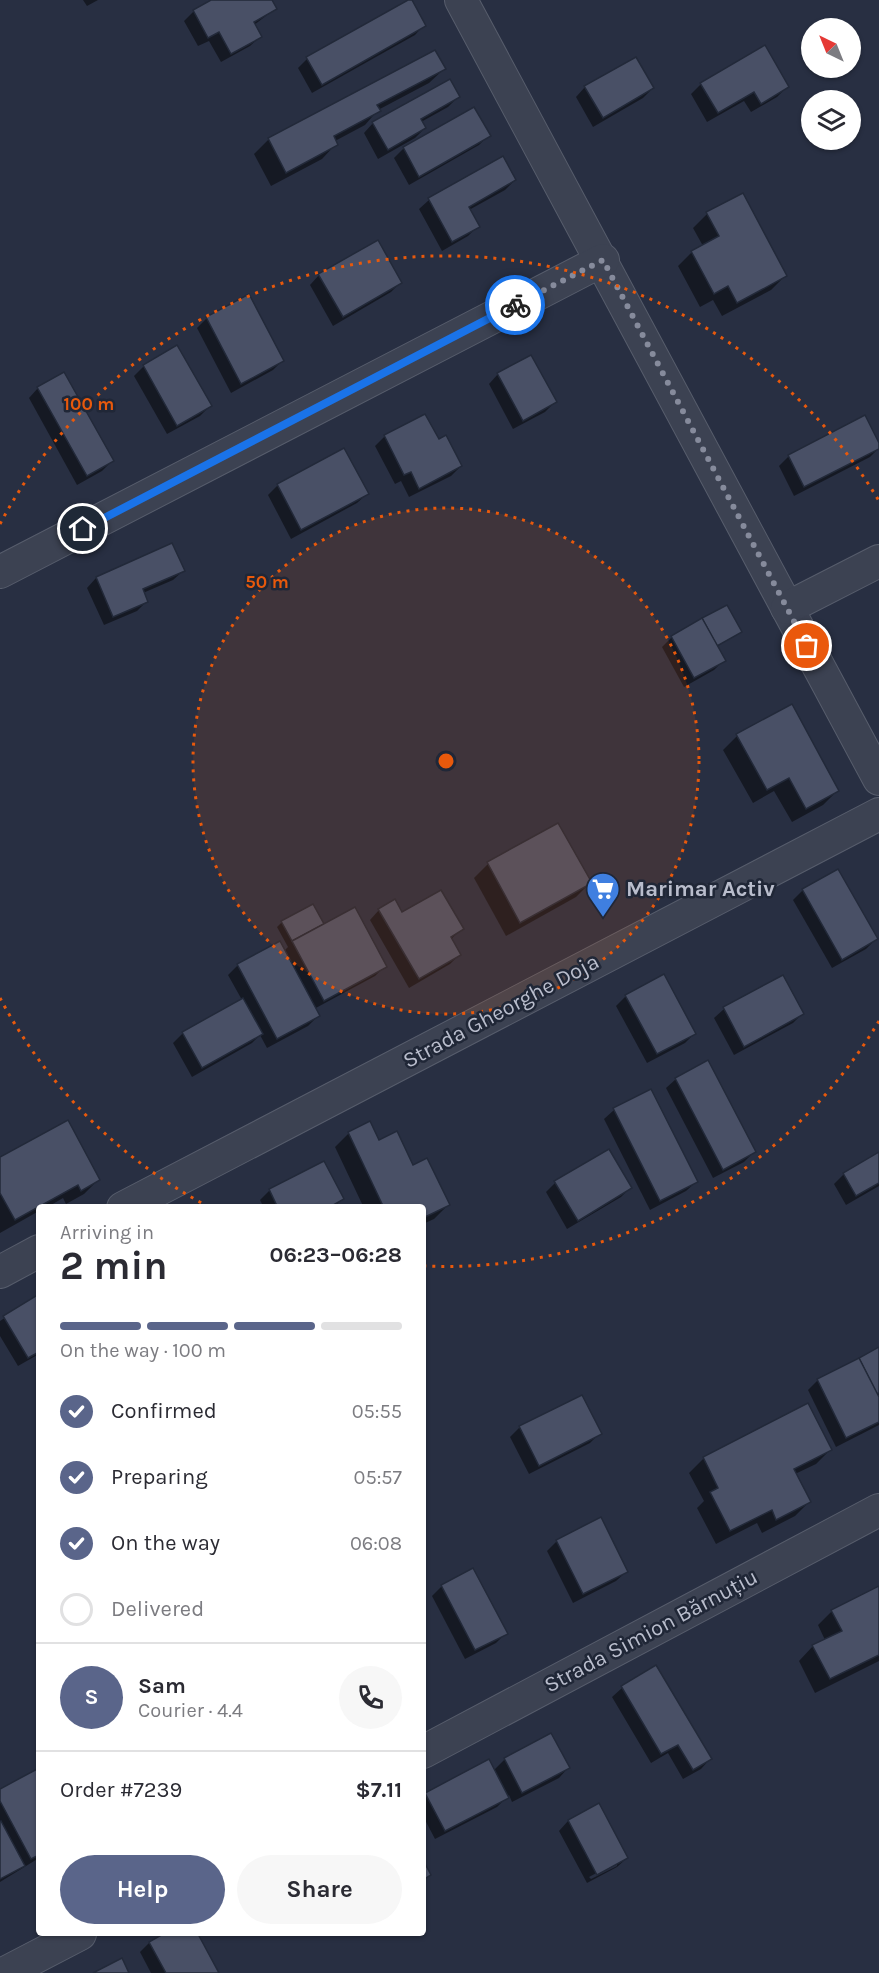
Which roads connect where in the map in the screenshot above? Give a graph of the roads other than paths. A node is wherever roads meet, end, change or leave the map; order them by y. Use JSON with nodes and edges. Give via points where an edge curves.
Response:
{"nodes":[{"id":1,"x":461,"y":0,"type":"edge"},
{"id":2,"x":603,"y":260,"type":"junction"},
{"id":3,"x":879,"y":561,"type":"edge"},
{"id":4,"x":0,"y":572,"type":"edge"},
{"id":5,"x":787,"y":608,"type":"junction"},
{"id":6,"x":879,"y":779,"type":"edge"},
{"id":7,"x":879,"y":814,"type":"edge"},
{"id":8,"x":131,"y":1204,"type":"edge"},
{"id":9,"x":36,"y":1253,"type":"edge"},
{"id":10,"x":0,"y":1272,"type":"edge"},
{"id":11,"x":879,"y":1510,"type":"edge"},
{"id":12,"x":426,"y":1750,"type":"edge"},
{"id":13,"x":76,"y":1936,"type":"edge"},
{"id":14,"x":5,"y":1973,"type":"edge"}],
"edges":[{"from":1,"to":2,"type":"street"},
{"from":2,"to":4,"type":"street"},
{"from":2,"to":5,"type":"street"},
{"from":3,"to":5,"type":"street"},
{"from":5,"to":6,"type":"street"},
{"from":7,"to":8,"type":"street","name":"Strada Gheorghe Doja"},
{"from":9,"to":10,"type":"street"},
{"from":11,"to":12,"type":"street","name":"Strada Simion Bărnuțiu"},
{"from":13,"to":14,"type":"street"}]}
